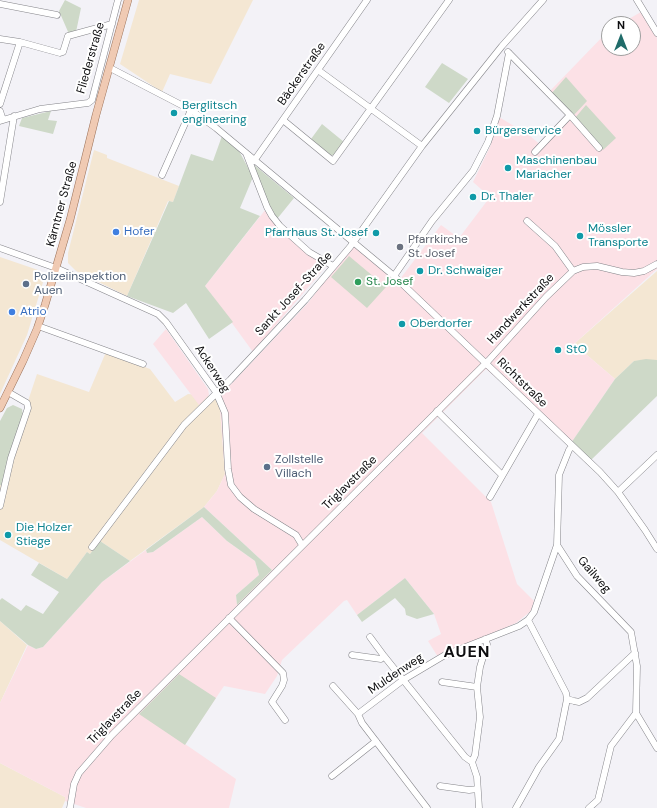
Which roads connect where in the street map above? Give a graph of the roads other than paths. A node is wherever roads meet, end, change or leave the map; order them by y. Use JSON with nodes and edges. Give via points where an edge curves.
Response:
{"nodes":[{"id":1,"x":118,"y":0,"type":"edge"},
{"id":2,"x":128,"y":0,"type":"edge"},
{"id":3,"x":367,"y":0,"type":"edge"},
{"id":4,"x":449,"y":0,"type":"edge"},
{"id":5,"x":544,"y":0,"type":"edge"},
{"id":6,"x":637,"y":0,"type":"edge"},
{"id":7,"x":0,"y":4,"type":"edge"},
{"id":8,"x":57,"y":15,"type":"dead end"},
{"id":9,"x":112,"y":24,"type":"junction"},
{"id":10,"x":657,"y":33,"type":"edge"},
{"id":11,"x":0,"y":39,"type":"edge"},
{"id":12,"x":20,"y":42,"type":"junction"},
{"id":13,"x":502,"y":46,"type":"junction"},
{"id":14,"x":509,"y":53,"type":"junction"},
{"id":15,"x":110,"y":68,"type":"junction"},
{"id":16,"x":318,"y":70,"type":"junction"},
{"id":17,"x":0,"y":104,"type":"edge"},
{"id":18,"x":371,"y":108,"type":"junction"},
{"id":19,"x":191,"y":110,"type":"junction"},
{"id":20,"x":0,"y":111,"type":"edge"},
{"id":21,"x":570,"y":115,"type":"junction"},
{"id":22,"x":14,"y":116,"type":"junction"},
{"id":23,"x":1,"y":120,"type":"edge"},
{"id":24,"x":283,"y":120,"type":"junction"},
{"id":25,"x":422,"y":146,"type":"junction"},
{"id":26,"x":599,"y":148,"type":"dead end"},
{"id":27,"x":535,"y":152,"type":"dead end"},
{"id":28,"x":246,"y":153,"type":"junction"},
{"id":29,"x":254,"y":161,"type":"junction"},
{"id":30,"x":162,"y":175,"type":"dead end"},
{"id":31,"x":0,"y":202,"type":"edge"},
{"id":32,"x":527,"y":222,"type":"dead end"},
{"id":33,"x":353,"y":242,"type":"junction"},
{"id":34,"x":0,"y":248,"type":"edge"},
{"id":35,"x":657,"y":264,"type":"edge"},
{"id":36,"x":333,"y":266,"type":"junction"},
{"id":37,"x":56,"y":268,"type":"junction"},
{"id":38,"x":573,"y":271,"type":"junction"},
{"id":39,"x":394,"y":276,"type":"junction"},
{"id":40,"x":38,"y":326,"type":"junction"},
{"id":41,"x":485,"y":363,"type":"junction"},
{"id":42,"x":143,"y":364,"type":"dead end"},
{"id":43,"x":8,"y":392,"type":"junction"},
{"id":44,"x":216,"y":392,"type":"junction"},
{"id":45,"x":0,"y":408,"type":"edge"},
{"id":46,"x":437,"y":412,"type":"junction"},
{"id":47,"x":538,"y":414,"type":"junction"},
{"id":48,"x":572,"y":446,"type":"junction"},
{"id":49,"x":657,"y":455,"type":"edge"},
{"id":50,"x":502,"y":475,"type":"junction"},
{"id":51,"x":618,"y":492,"type":"junction"},
{"id":52,"x":490,"y":497,"type":"dead end"},
{"id":53,"x":0,"y":506,"type":"edge"},
{"id":54,"x":302,"y":545,"type":"junction"},
{"id":55,"x":557,"y":545,"type":"junction"},
{"id":56,"x":92,"y":547,"type":"dead end"},
{"id":57,"x":657,"y":549,"type":"edge"},
{"id":58,"x":229,"y":618,"type":"junction"},
{"id":59,"x":528,"y":620,"type":"junction"},
{"id":60,"x":370,"y":637,"type":"dead end"},
{"id":61,"x":485,"y":639,"type":"junction"},
{"id":62,"x":635,"y":653,"type":"junction"},
{"id":63,"x":352,"y":655,"type":"dead end"},
{"id":64,"x":384,"y":656,"type":"junction"},
{"id":65,"x":403,"y":680,"type":"junction"},
{"id":66,"x":442,"y":682,"type":"dead end"},
{"id":67,"x":333,"y":686,"type":"dead end"},
{"id":68,"x":477,"y":687,"type":"junction"},
{"id":69,"x":567,"y":698,"type":"junction"},
{"id":70,"x":636,"y":713,"type":"junction"},
{"id":71,"x":358,"y":714,"type":"junction"},
{"id":72,"x":284,"y":720,"type":"dead end"},
{"id":73,"x":376,"y":740,"type":"junction"},
{"id":74,"x":657,"y":748,"type":"edge"},
{"id":75,"x":472,"y":762,"type":"junction"},
{"id":76,"x":332,"y":776,"type":"dead end"},
{"id":77,"x":440,"y":786,"type":"dead end"},
{"id":78,"x":477,"y":789,"type":"junction"},
{"id":79,"x":70,"y":808,"type":"edge"},
{"id":80,"x":427,"y":808,"type":"edge"},
{"id":81,"x":479,"y":808,"type":"edge"},
{"id":82,"x":516,"y":808,"type":"edge"},
{"id":83,"x":589,"y":808,"type":"edge"}],
"edges":[{"from":1,"to":9,"type":"street","name":"Fliederstraße"},
{"from":2,"to":15,"type":"main road","name":"Kärntner Straße"},
{"from":3,"to":16,"type":"street","name":"Bäckerstraße"},
{"from":4,"to":18,"type":"street"},
{"from":5,"to":13,"type":"street","name":"Sankt Josef-Straße"},
{"from":6,"to":10,"type":"street"},
{"from":7,"to":8,"type":"street"},
{"from":9,"to":12,"type":"street","via":[[68,36],[63,52],[60,53]]},
{"from":9,"to":22,"type":"street","name":"Fliederstraße","via":[[92,100],[88,103],[40,109]]},
{"from":11,"to":12,"type":"street"},
{"from":12,"to":17,"type":"street"},
{"from":13,"to":14,"type":"street"},
{"from":13,"to":25,"type":"street","name":"Sankt Josef-Straße"},
{"from":14,"to":21,"type":"street"},
{"from":14,"to":39,"type":"street","via":[[497,116],[488,142],[473,171],[432,221]]},
{"from":15,"to":19,"type":"street","name":"Richtstraße"},
{"from":15,"to":37,"type":"main road","name":"Kärntner Straße"},
{"from":16,"to":18,"type":"street"},
{"from":16,"to":24,"type":"street","name":"Bäckerstraße"},
{"from":18,"to":24,"type":"street","via":[[333,161]]},
{"from":18,"to":25,"type":"street"},
{"from":19,"to":28,"type":"street","name":"Richtstraße"},
{"from":19,"to":30,"type":"street"},
{"from":20,"to":23,"type":"street"},
{"from":21,"to":26,"type":"street"},
{"from":21,"to":27,"type":"street"},
{"from":22,"to":23,"type":"street","name":"Fliederstraße"},
{"from":22,"to":31,"type":"street"},
{"from":24,"to":29,"type":"street","name":"Bäckerstraße"},
{"from":25,"to":33,"type":"street","name":"Sankt Josef-Straße"},
{"from":28,"to":29,"type":"street","name":"Richtstraße"},
{"from":28,"to":36,"type":"street","name":"Richtstraße","via":[[272,216],[309,252]]},
{"from":29,"to":33,"type":"street","name":"Richtstraße"},
{"from":32,"to":38,"type":"street","via":[[555,246]]},
{"from":33,"to":36,"type":"street","name":"Sankt Josef-Straße"},
{"from":33,"to":39,"type":"street","name":"Richtstraße"},
{"from":34,"to":37,"type":"street","name":"Ackerweg"},
{"from":35,"to":38,"type":"street","via":[[634,273],[597,266]]},
{"from":36,"to":44,"type":"street","name":"Sankt Josef-Straße","via":[[305,300]]},
{"from":37,"to":40,"type":"main road","name":"Kärntner Straße"},
{"from":37,"to":44,"type":"street","name":"Ackerweg","via":[[158,314]]},
{"from":38,"to":41,"type":"street","name":"Handwerkstraße"},
{"from":39,"to":41,"type":"street","name":"Richtstraße"},
{"from":40,"to":42,"type":"street"},
{"from":40,"to":43,"type":"main road","name":"Kärntner Straße"},
{"from":41,"to":46,"type":"street","name":"Triglavstraße"},
{"from":41,"to":47,"type":"street","name":"Richtstraße"},
{"from":43,"to":45,"type":"main road","name":"Kärntner Straße"},
{"from":43,"to":53,"type":"street","via":[[27,403],[28,408],[11,458]]},
{"from":44,"to":54,"type":"street","name":"Ackerweg","via":[[225,413],[231,485],[254,509],[296,535]]},
{"from":44,"to":56,"type":"street","name":"Sankt Josef-Straße","via":[[184,425]]},
{"from":46,"to":50,"type":"street"},
{"from":46,"to":54,"type":"street","name":"Triglavstraße"},
{"from":47,"to":48,"type":"street","name":"Richtstraße"},
{"from":47,"to":50,"type":"street"},
{"from":48,"to":51,"type":"street","name":"Richtstraße"},
{"from":48,"to":55,"type":"street","via":[[559,475]]},
{"from":49,"to":51,"type":"street"},
{"from":50,"to":52,"type":"street"},
{"from":51,"to":57,"type":"street","name":"Richtstraße"},
{"from":54,"to":58,"type":"street","name":"Triglavstraße"},
{"from":55,"to":59,"type":"street","via":[[534,612]]},
{"from":55,"to":62,"type":"street","name":"Gailweg","via":[[577,576],[632,632]]},
{"from":58,"to":72,"type":"street","via":[[282,672],[282,686],[272,702]]},
{"from":58,"to":79,"type":"street","name":"Triglavstraße","via":[[134,712],[82,769],[74,784]]},
{"from":59,"to":61,"type":"street","name":"Muldenweg"},
{"from":59,"to":69,"type":"street"},
{"from":60,"to":64,"type":"street"},
{"from":61,"to":65,"type":"street","name":"Muldenweg","via":[[445,655]]},
{"from":61,"to":68,"type":"street","via":[[487,644]]},
{"from":62,"to":69,"type":"street","via":[[587,698],[579,702]]},
{"from":62,"to":70,"type":"street","name":"Gailweg"},
{"from":63,"to":64,"type":"street","via":[[381,659]]},
{"from":64,"to":65,"type":"street"},
{"from":65,"to":71,"type":"street","name":"Muldenweg"},
{"from":65,"to":75,"type":"street"},
{"from":66,"to":68,"type":"street"},
{"from":67,"to":71,"type":"street"},
{"from":68,"to":75,"type":"street","via":[[480,717]]},
{"from":69,"to":82,"type":"street","via":[[559,739],[539,767]]},
{"from":70,"to":74,"type":"street"},
{"from":70,"to":83,"type":"street","via":[[611,746],[598,800]]},
{"from":71,"to":73,"type":"street"},
{"from":73,"to":76,"type":"street"},
{"from":73,"to":80,"type":"street"},
{"from":75,"to":78,"type":"street","via":[[477,777]]},
{"from":77,"to":78,"type":"street"},
{"from":78,"to":81,"type":"street"}]}
